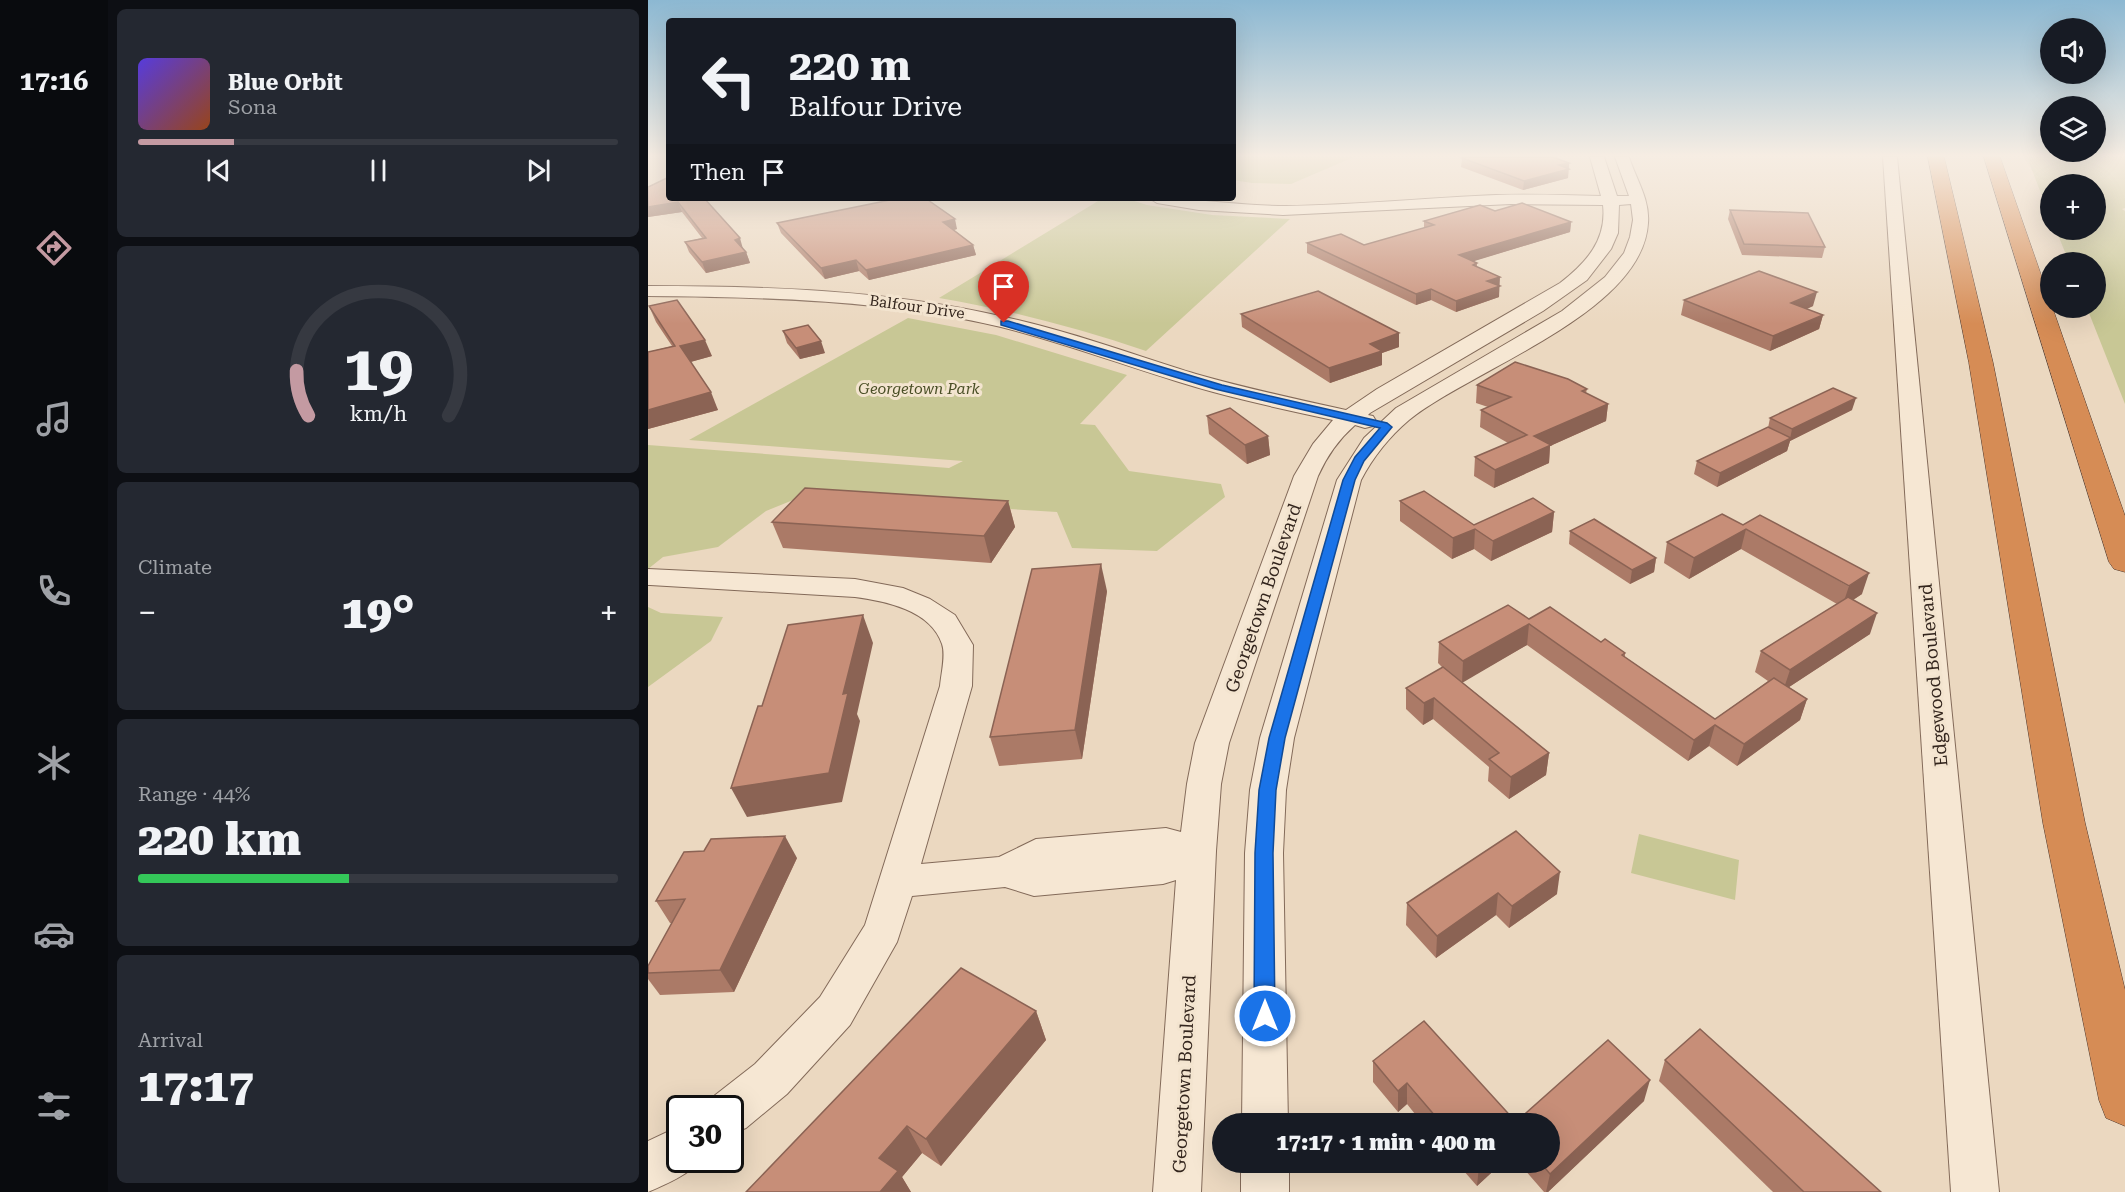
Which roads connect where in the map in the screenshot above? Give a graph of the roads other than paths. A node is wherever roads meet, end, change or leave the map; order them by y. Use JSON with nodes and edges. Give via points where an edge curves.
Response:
{"nodes":[{"id":1,"x":1613,"y":213,"type":"edge"},
{"id":2,"x":1638,"y":213,"type":"edge"},
{"id":3,"x":1895,"y":213,"type":"edge"},
{"id":4,"x":1948,"y":213,"type":"edge"},
{"id":5,"x":2010,"y":213,"type":"edge"},
{"id":6,"x":648,"y":291,"type":"edge"},
{"id":7,"x":1351,"y":418,"type":"junction"},
{"id":8,"x":1387,"y":427,"type":"junction"},
{"id":9,"x":2125,"y":562,"type":"edge"},
{"id":10,"x":650,"y":577,"type":"dead end"},
{"id":11,"x":1197,"y":851,"type":"junction"},
{"id":12,"x":899,"y":882,"type":"junction"},
{"id":13,"x":2125,"y":1100,"type":"edge"},
{"id":14,"x":744,"y":1101,"type":"edge"},
{"id":15,"x":1265,"y":1113,"type":"edge"},
{"id":16,"x":666,"y":1157,"type":"edge"},
{"id":17,"x":648,"y":1168,"type":"edge"},
{"id":18,"x":1265,"y":1173,"type":"edge"},
{"id":19,"x":1177,"y":1192,"type":"edge"},
{"id":20,"x":1265,"y":1192,"type":"edge"},
{"id":21,"x":1975,"y":1192,"type":"edge"}],
"edges":[{"from":1,"to":7,"type":"street","name":"Georgetown Boulevard","via":[[1602,249],[1571,284],[1396,387]]},
{"from":2,"to":8,"type":"street","via":[[1640,231],[1632,254],[1609,284],[1569,315],[1404,413]]},
{"from":3,"to":21,"type":"street","name":"Edgewood Boulevard"},
{"from":4,"to":13,"type":"highway","via":[[1981,363],[2064,823]]},
{"from":5,"to":9,"type":"highway"},
{"from":6,"to":7,"type":"street","name":"Balfour Drive","via":[[812,294],[972,315],[1219,387]]},
{"from":7,"to":8,"type":"street","name":"Balfour Drive"},
{"from":7,"to":11,"type":"street","name":"Georgetown Boulevard","via":[[1332,434],[1306,476],[1212,743]]},
{"from":8,"to":15,"type":"street","via":[[1359,460],[1349,480],[1277,738],[1268,790],[1264,853]]},
{"from":10,"to":12,"type":"street","via":[[855,588],[893,594],[945,621],[958,645],[956,686]]},
{"from":11,"to":12,"type":"street","via":[[1166,843],[1036,854],[1005,872]]},
{"from":11,"to":19,"type":"street","name":"Georgetown Boulevard"},
{"from":12,"to":14,"type":"street","via":[[884,930],[835,1011],[771,1079]]},
{"from":16,"to":17,"type":"street"},
{"from":18,"to":20,"type":"street"}]}
